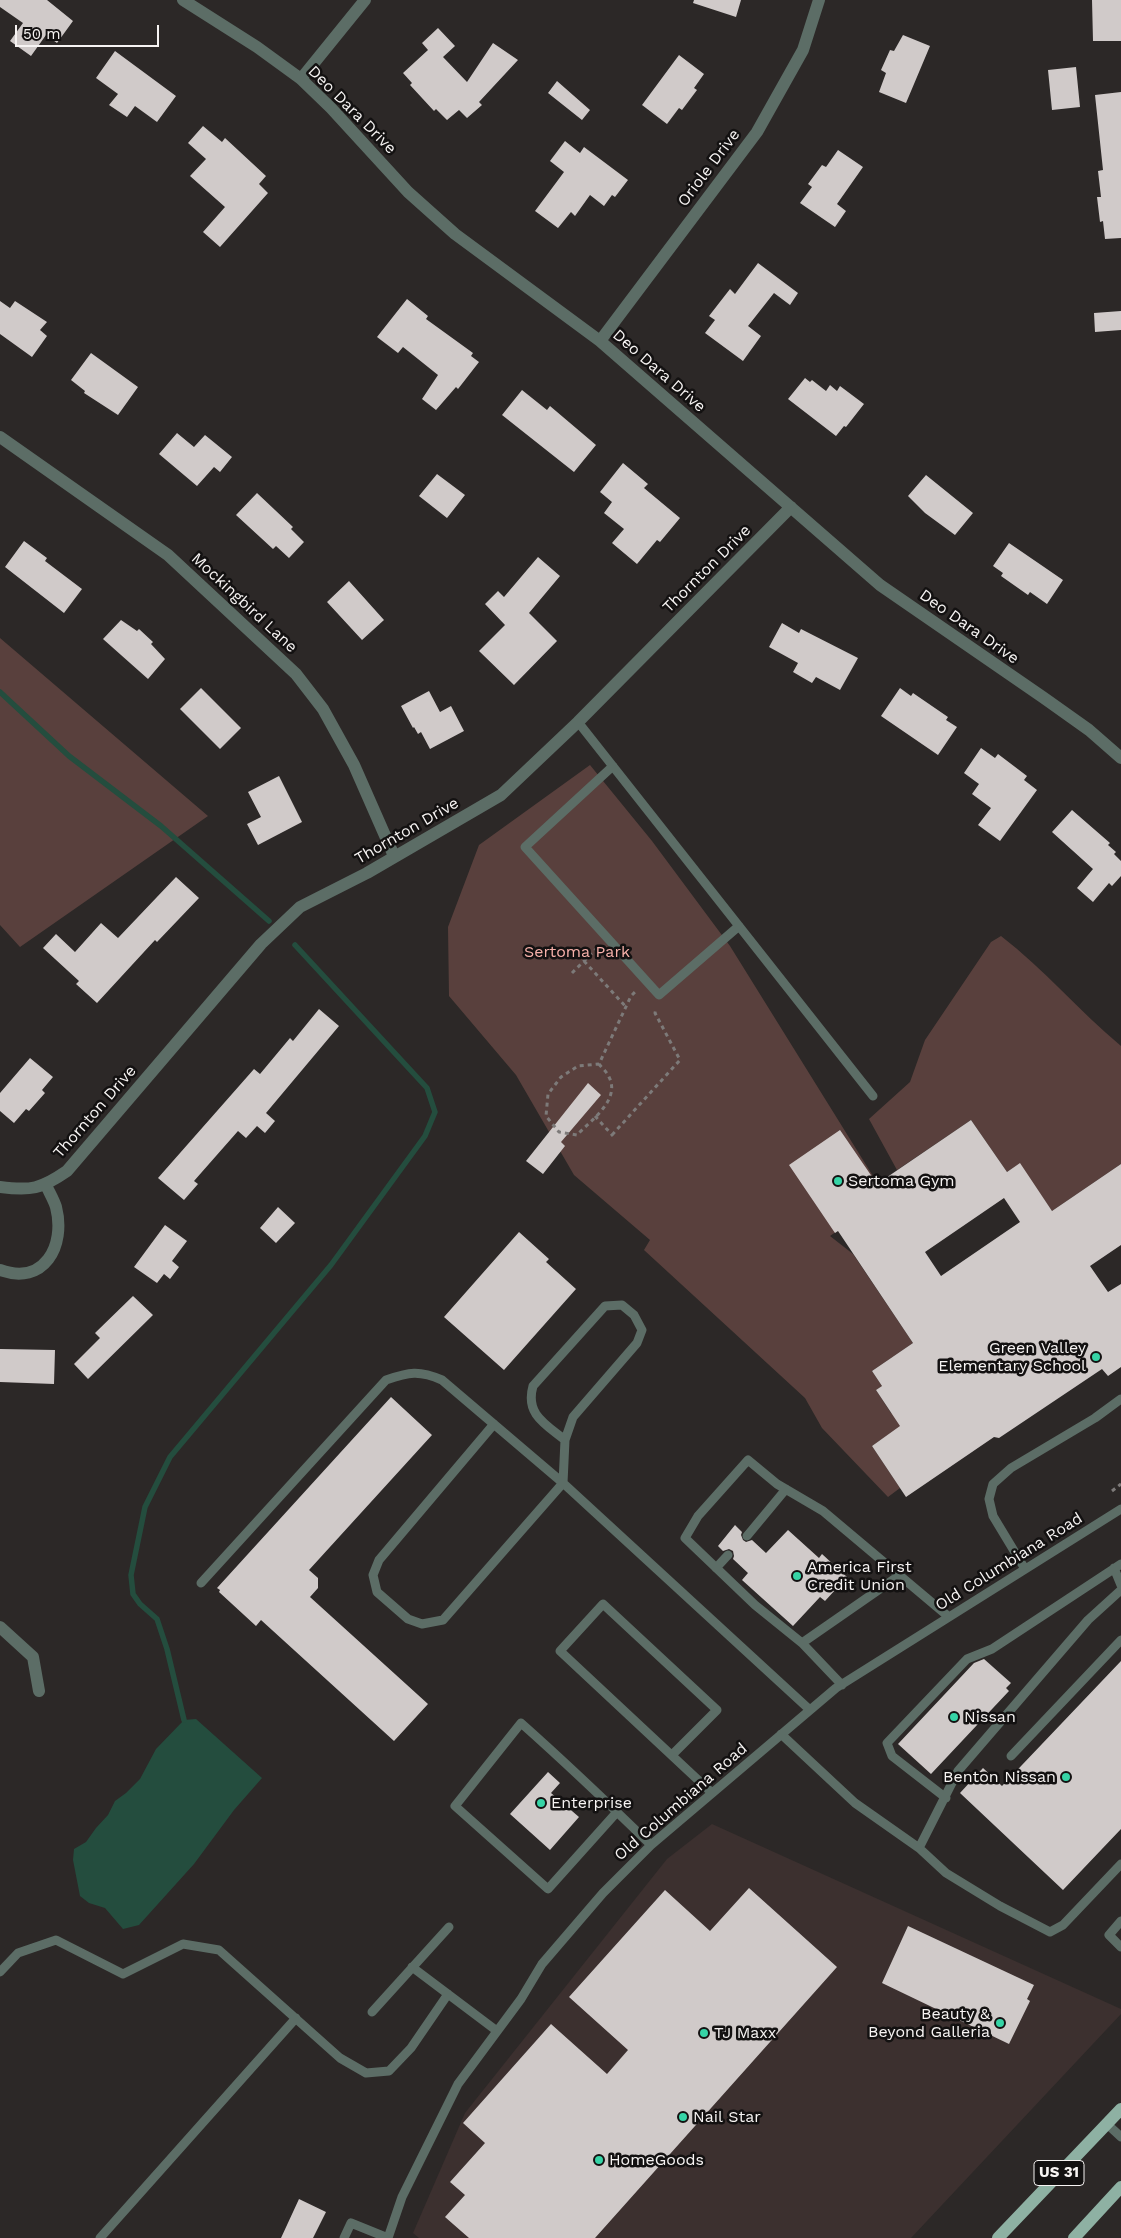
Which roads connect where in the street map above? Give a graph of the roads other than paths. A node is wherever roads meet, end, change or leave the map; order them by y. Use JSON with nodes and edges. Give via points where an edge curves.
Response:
{"nodes":[{"id":1,"x":183,"y":0,"type":"edge"},
{"id":2,"x":365,"y":0,"type":"edge"},
{"id":3,"x":819,"y":0,"type":"edge"},
{"id":4,"x":301,"y":79,"type":"junction"},
{"id":5,"x":600,"y":341,"type":"junction"},
{"id":6,"x":0,"y":437,"type":"edge"},
{"id":7,"x":791,"y":507,"type":"junction"},
{"id":8,"x":578,"y":722,"type":"junction"},
{"id":9,"x":1121,"y":758,"type":"edge"},
{"id":10,"x":613,"y":766,"type":"junction"},
{"id":11,"x":394,"y":856,"type":"junction"},
{"id":12,"x":739,"y":926,"type":"junction"},
{"id":13,"x":873,"y":1096,"type":"dead end"},
{"id":14,"x":46,"y":1185,"type":"junction"},
{"id":15,"x":0,"y":1187,"type":"edge"},
{"id":16,"x":0,"y":1270,"type":"edge"},
{"id":17,"x":1121,"y":1399,"type":"edge"},
{"id":18,"x":494,"y":1424,"type":"junction"},
{"id":19,"x":565,"y":1440,"type":"junction"},
{"id":20,"x":563,"y":1483,"type":"junction"},
{"id":21,"x":786,"y":1489,"type":"junction"},
{"id":22,"x":1121,"y":1508,"type":"edge"},
{"id":23,"x":747,"y":1536,"type":"dead end"},
{"id":24,"x":728,"y":1555,"type":"dead end"},
{"id":25,"x":1118,"y":1566,"type":"edge"},
{"id":26,"x":716,"y":1568,"type":"junction"},
{"id":27,"x":1025,"y":1569,"type":"junction"},
{"id":28,"x":900,"y":1575,"type":"junction"},
{"id":29,"x":201,"y":1583,"type":"dead end"},
{"id":30,"x":1121,"y":1586,"type":"edge"},
{"id":31,"x":1121,"y":1590,"type":"edge"},
{"id":32,"x":949,"y":1617,"type":"junction"},
{"id":33,"x":0,"y":1627,"type":"edge"},
{"id":34,"x":1121,"y":1640,"type":"edge"},
{"id":35,"x":802,"y":1643,"type":"junction"},
{"id":36,"x":842,"y":1685,"type":"junction"},
{"id":37,"x":39,"y":1691,"type":"dead end"},
{"id":38,"x":810,"y":1710,"type":"junction"},
{"id":39,"x":782,"y":1734,"type":"junction"},
{"id":40,"x":672,"y":1755,"type":"junction"},
{"id":41,"x":1011,"y":1756,"type":"dead end"},
{"id":42,"x":712,"y":1793,"type":"junction"},
{"id":43,"x":946,"y":1798,"type":"junction"},
{"id":44,"x":617,"y":1812,"type":"junction"},
{"id":45,"x":651,"y":1845,"type":"junction"},
{"id":46,"x":919,"y":1848,"type":"junction"},
{"id":47,"x":1121,"y":1864,"type":"edge"},
{"id":48,"x":1121,"y":1921,"type":"edge"},
{"id":49,"x":449,"y":1927,"type":"dead end"},
{"id":50,"x":1121,"y":1947,"type":"edge"},
{"id":51,"x":412,"y":1967,"type":"junction"},
{"id":52,"x":0,"y":1972,"type":"edge"},
{"id":53,"x":448,"y":1994,"type":"junction"},
{"id":54,"x":372,"y":2012,"type":"dead end"},
{"id":55,"x":296,"y":2018,"type":"junction"},
{"id":56,"x":497,"y":2031,"type":"junction"},
{"id":57,"x":1121,"y":2109,"type":"edge"},
{"id":58,"x":1107,"y":2124,"type":"junction"},
{"id":59,"x":1121,"y":2137,"type":"edge"},
{"id":60,"x":1121,"y":2187,"type":"edge"},
{"id":61,"x":100,"y":2238,"type":"edge"},
{"id":62,"x":344,"y":2238,"type":"edge"},
{"id":63,"x":388,"y":2238,"type":"edge"},
{"id":64,"x":998,"y":2238,"type":"edge"},
{"id":65,"x":1074,"y":2238,"type":"edge"}],
"edges":[{"from":1,"to":4,"type":"street","name":"Deo Dara Drive"},
{"from":2,"to":4,"type":"street"},
{"from":3,"to":5,"type":"street","name":"Oriole Drive","via":[[803,50],[757,132]]},
{"from":4,"to":5,"type":"street","name":"Deo Dara Drive","via":[[408,192],[455,234]]},
{"from":5,"to":7,"type":"street","name":"Deo Dara Drive"},
{"from":6,"to":11,"type":"street","name":"Mockingbird Lane","via":[[168,555],[296,674],[324,709],[354,765]]},
{"from":7,"to":8,"type":"street","name":"Thornton Drive"},
{"from":7,"to":9,"type":"street","name":"Deo Dara Drive","via":[[880,585],[1089,730]]},
{"from":8,"to":10,"type":"lane"},
{"from":8,"to":11,"type":"street","name":"Thornton Drive","via":[[501,795]]},
{"from":10,"to":12,"type":"lane"},
{"from":10,"to":12,"type":"lane","via":[[525,847],[659,995]]},
{"from":11,"to":14,"type":"street","name":"Thornton Drive","via":[[300,907],[261,944],[67,1171]]},
{"from":12,"to":13,"type":"lane"},
{"from":14,"to":15,"type":"street","name":"Thornton Drive","via":[[20,1190]]},
{"from":14,"to":16,"type":"street","via":[[56,1206],[58,1231],[54,1252],[42,1266],[28,1274],[12,1275]]},
{"from":17,"to":27,"type":"lane","via":[[1010,1468],[993,1484],[989,1499],[993,1516]]},
{"from":18,"to":20,"type":"lane"},
{"from":18,"to":20,"type":"lane","via":[[379,1560],[373,1575],[377,1592],[408,1619],[422,1624],[444,1620]]},
{"from":18,"to":29,"type":"lane","via":[[442,1380],[425,1373],[405,1373],[386,1380]]},
{"from":19,"to":19,"type":"lane","via":[[573,1417],[637,1342],[642,1330],[634,1315],[622,1305],[605,1306],[533,1386],[529,1398],[533,1410]]},
{"from":19,"to":20,"type":"lane"},
{"from":20,"to":38,"type":"lane"},
{"from":21,"to":23,"type":"lane"},
{"from":21,"to":26,"type":"lane","via":[[748,1460],[698,1516],[685,1538]]},
{"from":21,"to":28,"type":"lane","via":[[823,1511]]},
{"from":22,"to":27,"type":"lane","name":"Old Columbiana Road"},
{"from":24,"to":26,"type":"lane"},
{"from":25,"to":30,"type":"lane"},
{"from":25,"to":43,"type":"lane","via":[[992,1649],[967,1660],[887,1743],[892,1756]]},
{"from":26,"to":35,"type":"lane"},
{"from":27,"to":32,"type":"lane","name":"Old Columbiana Road"},
{"from":28,"to":32,"type":"lane"},
{"from":28,"to":35,"type":"lane"},
{"from":31,"to":43,"type":"lane","via":[[1088,1620],[958,1771]]},
{"from":32,"to":36,"type":"lane","name":"Old Columbiana Road"},
{"from":33,"to":37,"type":"street","via":[[33,1657]]},
{"from":34,"to":41,"type":"lane"},
{"from":35,"to":36,"type":"lane"},
{"from":36,"to":38,"type":"lane","name":"Old Columbiana Road"},
{"from":38,"to":39,"type":"lane","name":"Old Columbiana Road"},
{"from":39,"to":42,"type":"lane","name":"Old Columbiana Road"},
{"from":39,"to":46,"type":"lane","via":[[855,1803]]},
{"from":40,"to":40,"type":"lane","via":[[560,1651],[603,1604],[716,1710]]},
{"from":40,"to":42,"type":"lane"},
{"from":42,"to":45,"type":"lane","name":"Old Columbiana Road"},
{"from":43,"to":46,"type":"lane"},
{"from":44,"to":44,"type":"lane","via":[[521,1723],[455,1806],[548,1889]]},
{"from":44,"to":45,"type":"lane"},
{"from":45,"to":56,"type":"lane","name":"Old Columbiana Road","via":[[603,1893],[542,1964]]},
{"from":46,"to":47,"type":"lane","via":[[946,1873],[1050,1932],[1063,1925]]},
{"from":48,"to":50,"type":"lane","via":[[1108,1935]]},
{"from":49,"to":51,"type":"lane"},
{"from":51,"to":53,"type":"lane"},
{"from":51,"to":54,"type":"lane"},
{"from":52,"to":55,"type":"lane","via":[[18,1953],[56,1940],[123,1974],[183,1944],[219,1950]]},
{"from":53,"to":55,"type":"lane","via":[[411,2048],[389,2071],[366,2074],[340,2058]]},
{"from":53,"to":56,"type":"lane"},
{"from":55,"to":61,"type":"lane"},
{"from":56,"to":63,"type":"lane","name":"Old Columbiana Road","via":[[458,2084],[402,2197]]},
{"from":57,"to":58,"type":"main road","number":"US 31"},
{"from":58,"to":59,"type":"lane"},
{"from":58,"to":64,"type":"main road","number":"US 31"},
{"from":60,"to":65,"type":"main road"},
{"from":62,"to":63,"type":"lane","via":[[351,2223]]}]}
